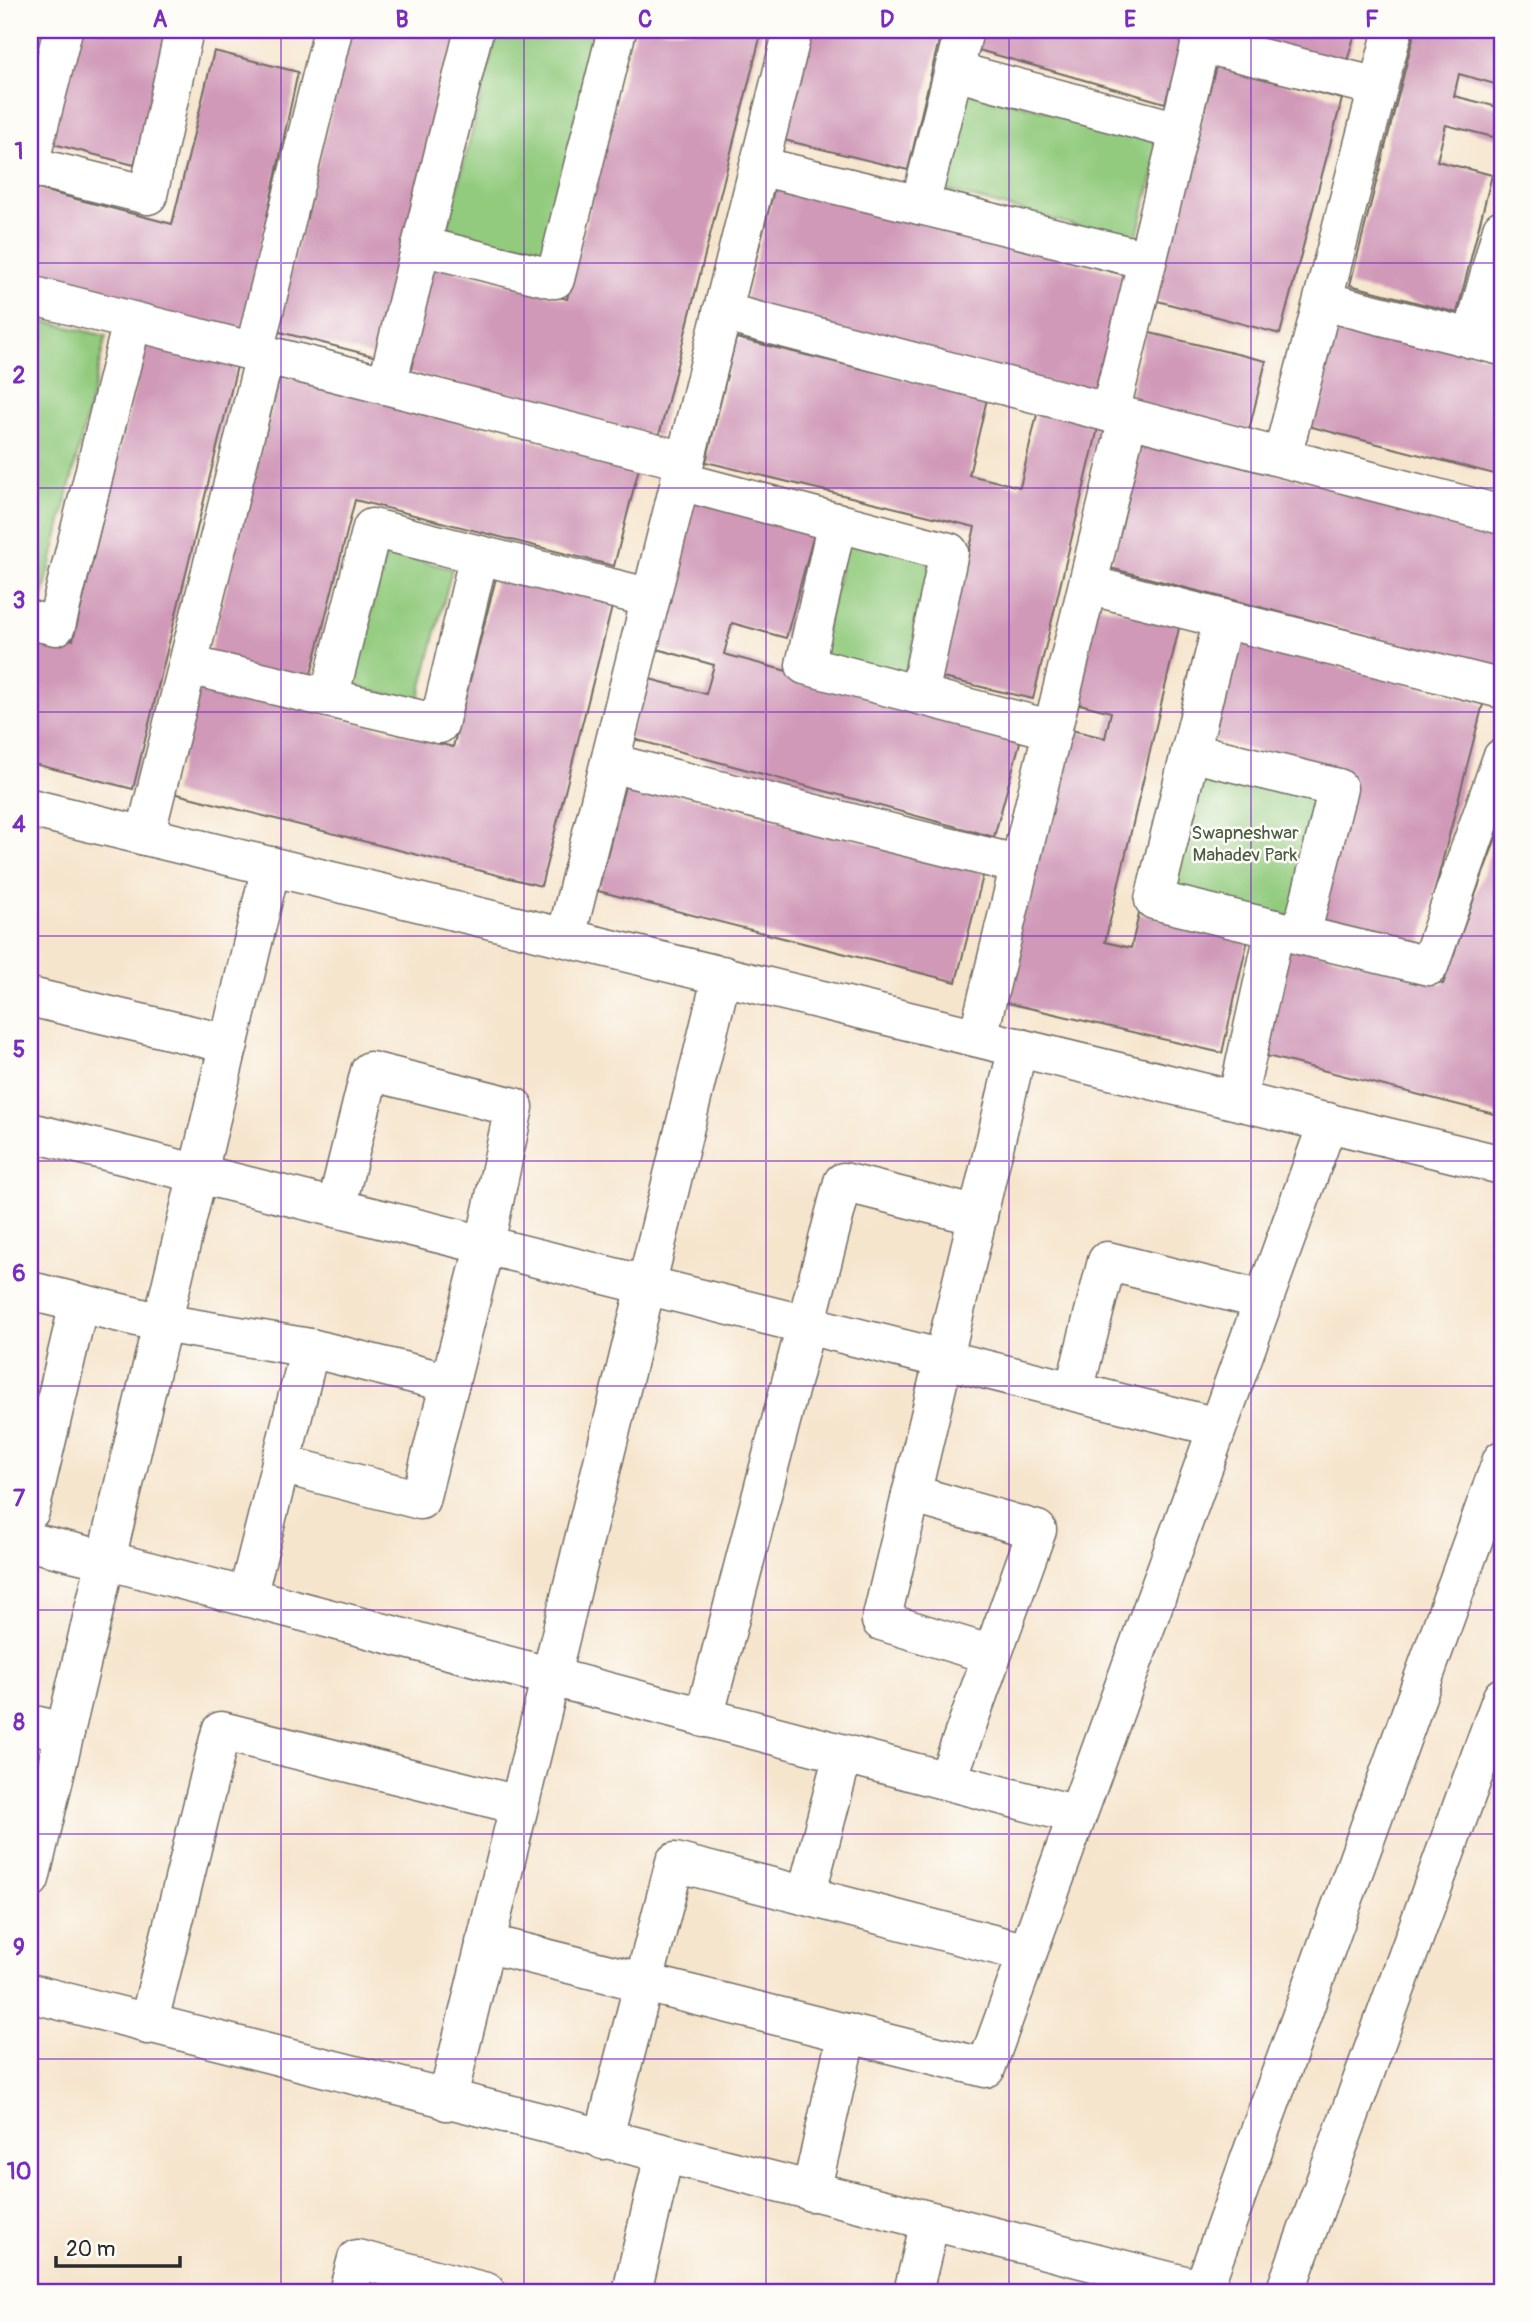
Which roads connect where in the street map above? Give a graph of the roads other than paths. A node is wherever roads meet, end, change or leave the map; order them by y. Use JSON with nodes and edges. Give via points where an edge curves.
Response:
{"nodes":[{"id":1,"x":63,"y":30,"type":"edge"},
{"id":2,"x":184,"y":30,"type":"edge"},
{"id":3,"x":333,"y":30,"type":"edge"},
{"id":4,"x":474,"y":30,"type":"edge"},
{"id":5,"x":618,"y":30,"type":"edge"},
{"id":6,"x":793,"y":30,"type":"edge"},
{"id":7,"x":964,"y":30,"type":"edge"},
{"id":8,"x":1393,"y":30,"type":"edge"},
{"id":9,"x":1202,"y":36,"type":"edge"},
{"id":10,"x":954,"y":71,"type":"junction"},
{"id":11,"x":1378,"y":87,"type":"junction"},
{"id":12,"x":1179,"y":131,"type":"junction"},
{"id":13,"x":30,"y":161,"type":"edge"},
{"id":14,"x":30,"y":166,"type":"edge"},
{"id":15,"x":759,"y":166,"type":"junction"},
{"id":16,"x":920,"y":205,"type":"junction"},
{"id":17,"x":1502,"y":229,"type":"edge"},
{"id":18,"x":421,"y":246,"type":"junction"},
{"id":19,"x":1147,"y":260,"type":"junction"},
{"id":20,"x":30,"y":296,"type":"edge"},
{"id":21,"x":1323,"y":302,"type":"junction"},
{"id":22,"x":722,"y":312,"type":"junction"},
{"id":23,"x":132,"y":322,"type":"junction"},
{"id":24,"x":1487,"y":342,"type":"edge"},
{"id":25,"x":259,"y":353,"type":"junction"},
{"id":26,"x":387,"y":385,"type":"junction"},
{"id":27,"x":1119,"y":415,"type":"junction"},
{"id":28,"x":1282,"y":457,"type":"junction"},
{"id":29,"x":683,"y":471,"type":"junction"},
{"id":30,"x":1502,"y":515,"type":"edge"},
{"id":31,"x":837,"y":522,"type":"junction"},
{"id":32,"x":479,"y":555,"type":"junction"},
{"id":33,"x":1088,"y":585,"type":"junction"},
{"id":34,"x":651,"y":598,"type":"junction"},
{"id":35,"x":1223,"y":619,"type":"junction"},
{"id":36,"x":30,"y":620,"type":"edge"},
{"id":37,"x":188,"y":665,"type":"junction"},
{"id":38,"x":1502,"y":689,"type":"edge"},
{"id":39,"x":919,"y":695,"type":"junction"},
{"id":40,"x":329,"y":698,"type":"junction"},
{"id":41,"x":1053,"y":730,"type":"junction"},
{"id":42,"x":1190,"y":752,"type":"junction"},
{"id":43,"x":1502,"y":758,"type":"edge"},
{"id":44,"x":610,"y":763,"type":"junction"},
{"id":45,"x":30,"y":808,"type":"edge"},
{"id":46,"x":145,"y":836,"type":"junction"},
{"id":47,"x":1020,"y":865,"type":"junction"},
{"id":48,"x":271,"y":866,"type":"junction"},
{"id":49,"x":1288,"y":932,"type":"junction"},
{"id":50,"x":566,"y":937,"type":"junction"},
{"id":51,"x":722,"y":975,"type":"junction"},
{"id":52,"x":30,"y":997,"type":"edge"},
{"id":53,"x":978,"y":1037,"type":"junction"},
{"id":54,"x":229,"y":1044,"type":"junction"},
{"id":55,"x":1018,"y":1047,"type":"junction"},
{"id":56,"x":1237,"y":1100,"type":"junction"},
{"id":57,"x":1328,"y":1122,"type":"junction"},
{"id":58,"x":30,"y":1132,"type":"edge"},
{"id":59,"x":1502,"y":1165,"type":"edge"},
{"id":60,"x":198,"y":1174,"type":"junction"},
{"id":61,"x":336,"y":1208,"type":"junction"},
{"id":62,"x":978,"y":1216,"type":"junction"},
{"id":63,"x":485,"y":1244,"type":"junction"},
{"id":64,"x":646,"y":1284,"type":"junction"},
{"id":65,"x":30,"y":1291,"type":"edge"},
{"id":66,"x":1264,"y":1300,"type":"junction"},
{"id":67,"x":79,"y":1303,"type":"junction"},
{"id":68,"x":162,"y":1323,"type":"junction"},
{"id":69,"x":808,"y":1325,"type":"junction"},
{"id":70,"x":310,"y":1348,"type":"junction"},
{"id":71,"x":944,"y":1359,"type":"junction"},
{"id":72,"x":450,"y":1383,"type":"junction"},
{"id":73,"x":1074,"y":1391,"type":"junction"},
{"id":74,"x":1217,"y":1427,"type":"junction"},
{"id":75,"x":1502,"y":1460,"type":"edge"},
{"id":76,"x":281,"y":1465,"type":"junction"},
{"id":77,"x":911,"y":1494,"type":"junction"},
{"id":78,"x":30,"y":1511,"type":"edge"},
{"id":79,"x":30,"y":1542,"type":"edge"},
{"id":80,"x":1488,"y":1546,"type":"edge"},
{"id":81,"x":106,"y":1560,"type":"junction"},
{"id":82,"x":247,"y":1597,"type":"junction"},
{"id":83,"x":992,"y":1655,"type":"junction"},
{"id":84,"x":551,"y":1677,"type":"junction"},
{"id":85,"x":1502,"y":1697,"type":"edge"},
{"id":86,"x":704,"y":1718,"type":"junction"},
{"id":87,"x":47,"y":1728,"type":"edge"},
{"id":88,"x":843,"y":1754,"type":"junction"},
{"id":89,"x":947,"y":1781,"type":"junction"},
{"id":90,"x":519,"y":1805,"type":"junction"},
{"id":91,"x":1077,"y":1815,"type":"junction"},
{"id":92,"x":30,"y":1879,"type":"edge"},
{"id":93,"x":806,"y":1896,"type":"junction"},
{"id":94,"x":485,"y":1943,"type":"junction"},
{"id":95,"x":1027,"y":1953,"type":"junction"},
{"id":96,"x":643,"y":1982,"type":"junction"},
{"id":97,"x":30,"y":1993,"type":"edge"},
{"id":98,"x":148,"y":2025,"type":"junction"},
{"id":99,"x":847,"y":2034,"type":"junction"},
{"id":100,"x":447,"y":2101,"type":"junction"},
{"id":101,"x":603,"y":2140,"type":"junction"},
{"id":102,"x":664,"y":2155,"type":"junction"},
{"id":103,"x":811,"y":2192,"type":"junction"},
{"id":104,"x":930,"y":2222,"type":"junction"},
{"id":105,"x":348,"y":2292,"type":"edge"},
{"id":106,"x":486,"y":2292,"type":"edge"},
{"id":107,"x":632,"y":2292,"type":"edge"},
{"id":108,"x":914,"y":2292,"type":"edge"},
{"id":109,"x":1206,"y":2292,"type":"edge"},
{"id":110,"x":1285,"y":2292,"type":"edge"}],
"edges":[{"from":1,"to":13,"type":"street"},
{"from":2,"to":14,"type":"street","via":[[148,195]]},
{"from":3,"to":25,"type":"street"},
{"from":4,"to":18,"type":"street"},
{"from":5,"to":18,"type":"street","via":[[555,279]]},
{"from":6,"to":15,"type":"street"},
{"from":7,"to":10,"type":"street"},
{"from":8,"to":11,"type":"street"},
{"from":9,"to":11,"type":"street"},
{"from":9,"to":12,"type":"street"},
{"from":10,"to":12,"type":"street"},
{"from":10,"to":16,"type":"street"},
{"from":11,"to":21,"type":"street"},
{"from":12,"to":19,"type":"street"},
{"from":15,"to":16,"type":"street"},
{"from":15,"to":22,"type":"street"},
{"from":16,"to":19,"type":"street"},
{"from":17,"to":24,"type":"street"},
{"from":18,"to":26,"type":"street"},
{"from":19,"to":27,"type":"street"},
{"from":20,"to":23,"type":"street"},
{"from":21,"to":24,"type":"street"},
{"from":21,"to":28,"type":"street"},
{"from":22,"to":27,"type":"street"},
{"from":22,"to":29,"type":"street"},
{"from":23,"to":25,"type":"street"},
{"from":23,"to":36,"type":"street","via":[[56,626]]},
{"from":25,"to":26,"type":"street"},
{"from":25,"to":37,"type":"street"},
{"from":26,"to":29,"type":"street"},
{"from":27,"to":28,"type":"street"},
{"from":27,"to":33,"type":"street"},
{"from":28,"to":30,"type":"street"},
{"from":29,"to":31,"type":"street"},
{"from":29,"to":34,"type":"street"},
{"from":31,"to":39,"type":"street","via":[[950,552]]},
{"from":31,"to":39,"type":"street","via":[[806,665]]},
{"from":32,"to":34,"type":"street"},
{"from":32,"to":40,"type":"street","via":[[372,528]]},
{"from":32,"to":40,"type":"street","via":[[439,724]]},
{"from":33,"to":35,"type":"street"},
{"from":33,"to":41,"type":"street"},
{"from":34,"to":44,"type":"street"},
{"from":35,"to":38,"type":"street"},
{"from":35,"to":42,"type":"street"},
{"from":37,"to":40,"type":"street"},
{"from":37,"to":46,"type":"street"},
{"from":39,"to":41,"type":"street"},
{"from":41,"to":47,"type":"street"},
{"from":42,"to":49,"type":"street","via":[[1153,900]]},
{"from":42,"to":49,"type":"street","via":[[1338,788]]},
{"from":43,"to":49,"type":"street","via":[[1429,966]]},
{"from":44,"to":47,"type":"street"},
{"from":44,"to":50,"type":"street"},
{"from":45,"to":46,"type":"street"},
{"from":46,"to":48,"type":"street"},
{"from":47,"to":53,"type":"street"},
{"from":48,"to":50,"type":"street"},
{"from":48,"to":54,"type":"street"},
{"from":49,"to":56,"type":"street"},
{"from":50,"to":51,"type":"street"},
{"from":51,"to":53,"type":"street"},
{"from":51,"to":64,"type":"street"},
{"from":52,"to":54,"type":"street"},
{"from":53,"to":55,"type":"street"},
{"from":54,"to":60,"type":"street"},
{"from":55,"to":56,"type":"street"},
{"from":55,"to":62,"type":"street"},
{"from":56,"to":57,"type":"street"},
{"from":57,"to":59,"type":"street"},
{"from":57,"to":66,"type":"street"},
{"from":58,"to":60,"type":"street"},
{"from":60,"to":61,"type":"street"},
{"from":60,"to":68,"type":"street"},
{"from":61,"to":63,"type":"street"},
{"from":61,"to":63,"type":"street","via":[[370,1071],[514,1107]]},
{"from":62,"to":69,"type":"street","via":[[844,1182]]},
{"from":62,"to":71,"type":"street"},
{"from":63,"to":64,"type":"street"},
{"from":63,"to":72,"type":"street"},
{"from":64,"to":69,"type":"street"},
{"from":64,"to":84,"type":"street"},
{"from":65,"to":67,"type":"street"},
{"from":66,"to":73,"type":"street","via":[[1107,1261]]},
{"from":66,"to":74,"type":"street"},
{"from":67,"to":68,"type":"street"},
{"from":67,"to":78,"type":"street"},
{"from":68,"to":70,"type":"street"},
{"from":68,"to":81,"type":"street"},
{"from":69,"to":71,"type":"street"},
{"from":69,"to":86,"type":"street"},
{"from":70,"to":72,"type":"street"},
{"from":70,"to":76,"type":"street"},
{"from":71,"to":73,"type":"street"},
{"from":71,"to":77,"type":"street"},
{"from":72,"to":76,"type":"street","via":[[420,1500]]},
{"from":73,"to":74,"type":"street"},
{"from":74,"to":91,"type":"street"},
{"from":75,"to":80,"type":"street"},
{"from":76,"to":82,"type":"street"},
{"from":77,"to":83,"type":"street","via":[[881,1621]]},
{"from":77,"to":83,"type":"street","via":[[1037,1530]]},
{"from":79,"to":81,"type":"street"},
{"from":80,"to":109,"type":"street"},
{"from":81,"to":82,"type":"street"},
{"from":81,"to":87,"type":"street"},
{"from":82,"to":84,"type":"street"},
{"from":83,"to":89,"type":"street"},
{"from":84,"to":86,"type":"street"},
{"from":84,"to":90,"type":"street"},
{"from":85,"to":110,"type":"street"},
{"from":86,"to":88,"type":"street"},
{"from":87,"to":92,"type":"street"},
{"from":88,"to":89,"type":"street"},
{"from":88,"to":93,"type":"street"},
{"from":89,"to":91,"type":"street"},
{"from":90,"to":94,"type":"street"},
{"from":90,"to":98,"type":"street","via":[[221,1731]]},
{"from":91,"to":95,"type":"street"},
{"from":93,"to":95,"type":"street"},
{"from":93,"to":96,"type":"street","via":[[675,1862]]},
{"from":94,"to":96,"type":"street"},
{"from":94,"to":100,"type":"street"},
{"from":95,"to":99,"type":"street","via":[[986,2068]]},
{"from":96,"to":99,"type":"street"},
{"from":96,"to":101,"type":"street"},
{"from":97,"to":98,"type":"street"},
{"from":98,"to":100,"type":"street"},
{"from":99,"to":103,"type":"street"},
{"from":100,"to":101,"type":"street"},
{"from":101,"to":102,"type":"street"},
{"from":102,"to":103,"type":"street"},
{"from":102,"to":107,"type":"street"},
{"from":103,"to":104,"type":"street"},
{"from":104,"to":108,"type":"street"},
{"from":104,"to":109,"type":"street"},
{"from":105,"to":106,"type":"street","via":[[357,2259]]}]}
